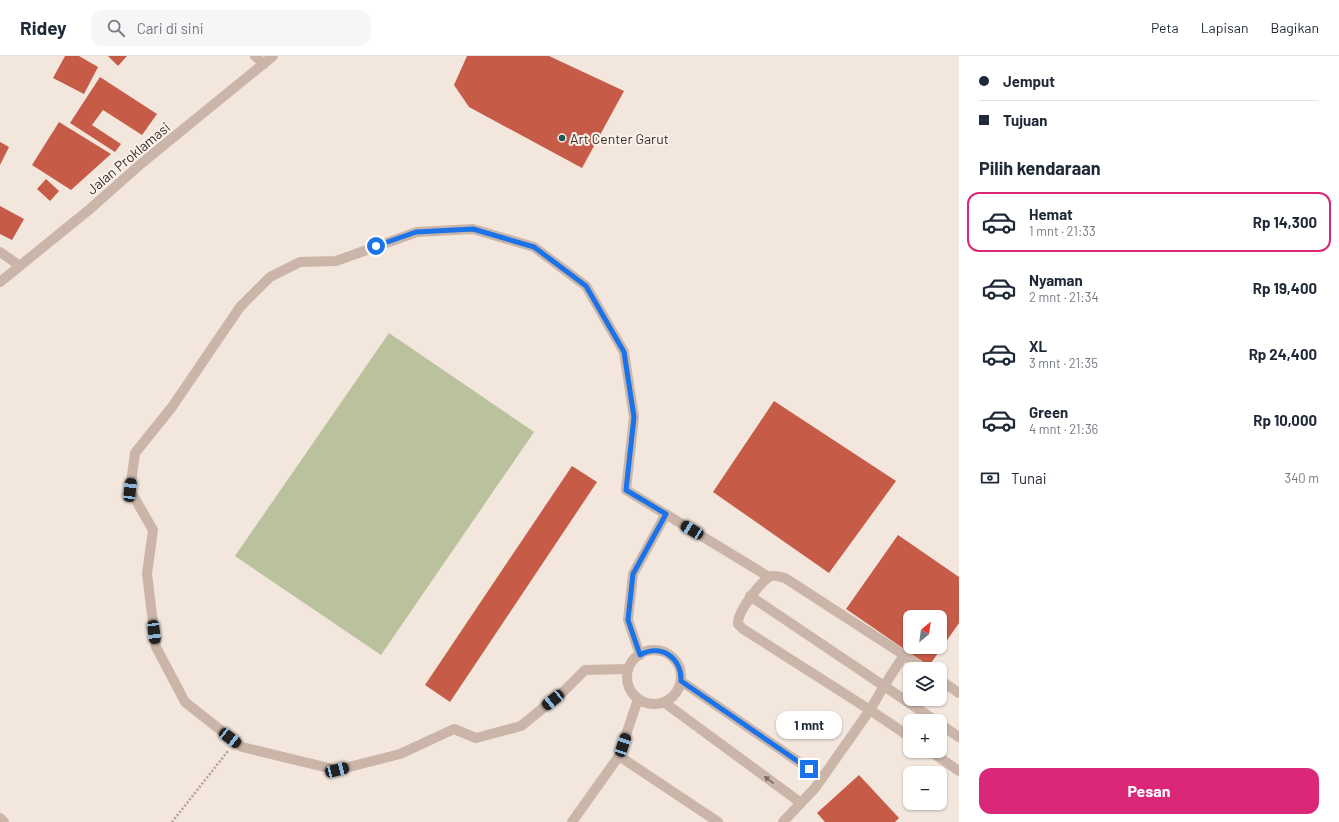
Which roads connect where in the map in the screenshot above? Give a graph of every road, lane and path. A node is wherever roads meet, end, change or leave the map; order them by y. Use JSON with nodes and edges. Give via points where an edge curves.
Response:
{"nodes":[{"id":1,"x":255,"y":56,"type":"edge"},
{"id":2,"x":273,"y":56,"type":"edge"},
{"id":3,"x":264,"y":64,"type":"junction"},
{"id":4,"x":0,"y":252,"type":"edge"},
{"id":5,"x":20,"y":266,"type":"junction"},
{"id":6,"x":0,"y":282,"type":"edge"},
{"id":7,"x":666,"y":514,"type":"junction"},
{"id":8,"x":769,"y":577,"type":"junction"},
{"id":9,"x":750,"y":596,"type":"junction"},
{"id":10,"x":640,"y":655,"type":"junction"},
{"id":11,"x":904,"y":655,"type":"junction"},
{"id":12,"x":914,"y":662,"type":"edge"},
{"id":13,"x":628,"y":670,"type":"junction"},
{"id":14,"x":681,"y":681,"type":"junction"},
{"id":15,"x":947,"y":685,"type":"edge"},
{"id":16,"x":884,"y":686,"type":"junction"},
{"id":17,"x":959,"y":693,"type":"edge"},
{"id":18,"x":638,"y":699,"type":"junction"},
{"id":19,"x":665,"y":703,"type":"junction"},
{"id":20,"x":870,"y":710,"type":"junction"},
{"id":21,"x":926,"y":714,"type":"edge"},
{"id":22,"x":947,"y":729,"type":"edge"},
{"id":23,"x":903,"y":732,"type":"edge"},
{"id":24,"x":959,"y":737,"type":"edge"},
{"id":25,"x":231,"y":747,"type":"dead end"},
{"id":26,"x":619,"y":756,"type":"junction"},
{"id":27,"x":940,"y":758,"type":"edge"},
{"id":28,"x":959,"y":771,"type":"edge"},
{"id":29,"x":822,"y":778,"type":"junction"},
{"id":30,"x":801,"y":803,"type":"junction"},
{"id":31,"x":0,"y":818,"type":"edge"},
{"id":32,"x":4,"y":822,"type":"edge"},
{"id":33,"x":172,"y":822,"type":"edge"},
{"id":34,"x":572,"y":822,"type":"edge"},
{"id":35,"x":718,"y":822,"type":"edge"},
{"id":36,"x":784,"y":822,"type":"edge"}],
"edges":[{"from":1,"to":3,"type":"street"},
{"from":2,"to":3,"type":"street","name":"Jalan Proklamasi"},
{"from":3,"to":5,"type":"street","name":"Jalan Proklamasi"},
{"from":4,"to":5,"type":"street"},
{"from":5,"to":6,"type":"street","name":"Jalan Proklamasi"},
{"from":7,"to":8,"type":"street"},
{"from":7,"to":10,"type":"street","via":[[633,574],[628,620]]},
{"from":7,"to":13,"type":"street","via":[[626,490],[634,417],[624,352],[586,286],[534,247],[473,229],[416,232],[336,261],[300,262],[270,277],[240,307],[172,407],[135,453],[130,490],[154,530],[147,574],[156,647],[185,702],[242,747],[337,770],[400,754],[454,729],[476,738],[521,726],[585,670]]},
{"from":8,"to":9,"type":"street"},
{"from":8,"to":11,"type":"street","via":[[785,578]]},
{"from":9,"to":16,"type":"street"},
{"from":9,"to":20,"type":"street","via":[[739,617],[740,627]]},
{"from":10,"to":13,"type":"street"},
{"from":10,"to":14,"type":"street","via":[[648,651],[658,651],[671,656],[680,667]]},
{"from":11,"to":12,"type":"street"},
{"from":11,"to":16,"type":"street"},
{"from":13,"to":18,"type":"street","via":[[630,688]]},
{"from":14,"to":19,"type":"street","via":[[679,690]]},
{"from":14,"to":29,"type":"street"},
{"from":15,"to":17,"type":"street"},
{"from":16,"to":20,"type":"street"},
{"from":16,"to":21,"type":"street"},
{"from":18,"to":19,"type":"street","via":[[653,705]]},
{"from":18,"to":26,"type":"street"},
{"from":30,"to":19,"type":"street","one_way":true},
{"from":20,"to":23,"type":"street"},
{"from":20,"to":29,"type":"street"},
{"from":22,"to":24,"type":"street"},
{"from":25,"to":33,"type":"path"},
{"from":26,"to":34,"type":"street"},
{"from":26,"to":35,"type":"street"},
{"from":27,"to":28,"type":"street"},
{"from":29,"to":30,"type":"street"},
{"from":30,"to":36,"type":"street"},
{"from":31,"to":32,"type":"street"}]}
